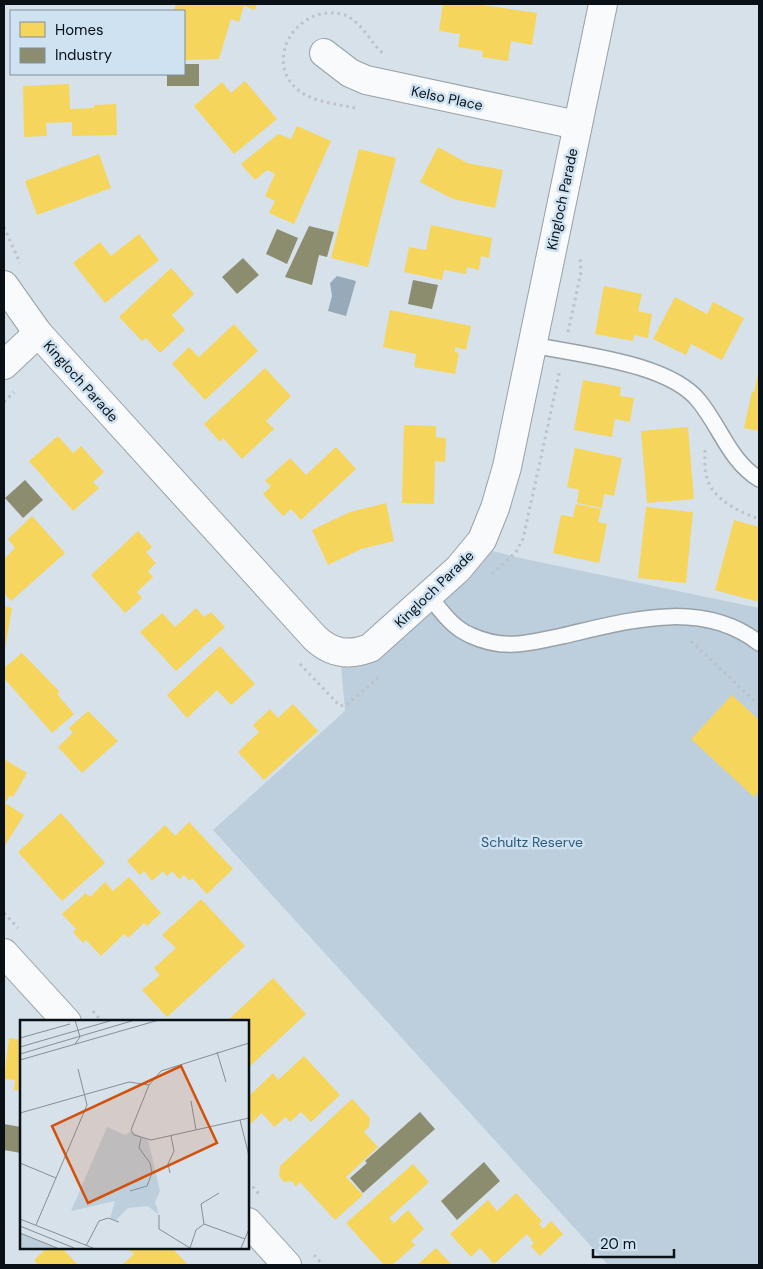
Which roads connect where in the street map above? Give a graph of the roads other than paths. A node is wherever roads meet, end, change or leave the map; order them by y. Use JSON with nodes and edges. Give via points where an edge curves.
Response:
{"nodes":[{"id":1,"x":603,"y":4,"type":"edge"},
{"id":2,"x":324,"y":53,"type":"dead end"},
{"id":3,"x":577,"y":126,"type":"junction"},
{"id":4,"x":13,"y":276,"type":"edge"},
{"id":5,"x":38,"y":333,"type":"junction"},
{"id":6,"x":532,"y":345,"type":"junction"},
{"id":7,"x":4,"y":366,"type":"edge"},
{"id":8,"x":759,"y":479,"type":"edge"},
{"id":9,"x":429,"y":596,"type":"junction"},
{"id":10,"x":759,"y":644,"type":"edge"},
{"id":11,"x":4,"y":952,"type":"edge"},
{"id":12,"x":64,"y":1020,"type":"edge"},
{"id":13,"x":249,"y":1223,"type":"edge"},
{"id":14,"x":287,"y":1265,"type":"edge"}],
"edges":[{"from":1,"to":3,"type":"street","name":"Kingloch Parade"},
{"from":2,"to":3,"type":"street","name":"Kelso Place","via":[[350,73],[366,80]]},
{"from":3,"to":6,"type":"street","name":"Kingloch Parade"},
{"from":4,"to":5,"type":"street","name":"Kingloch Parade"},
{"from":5,"to":7,"type":"street"},
{"from":5,"to":9,"type":"street","name":"Kingloch Parade","via":[[322,645],[340,653],[370,648]]},
{"from":6,"to":8,"type":"lane","via":[[666,375],[700,402],[736,459]]},
{"from":6,"to":9,"type":"street","name":"Kingloch Parade","via":[[505,475],[490,524],[470,555]]},
{"from":9,"to":10,"type":"lane","via":[[468,635],[510,646],[649,616],[712,620],[731,626]]},
{"from":11,"to":12,"type":"street"},
{"from":13,"to":14,"type":"street"}]}
